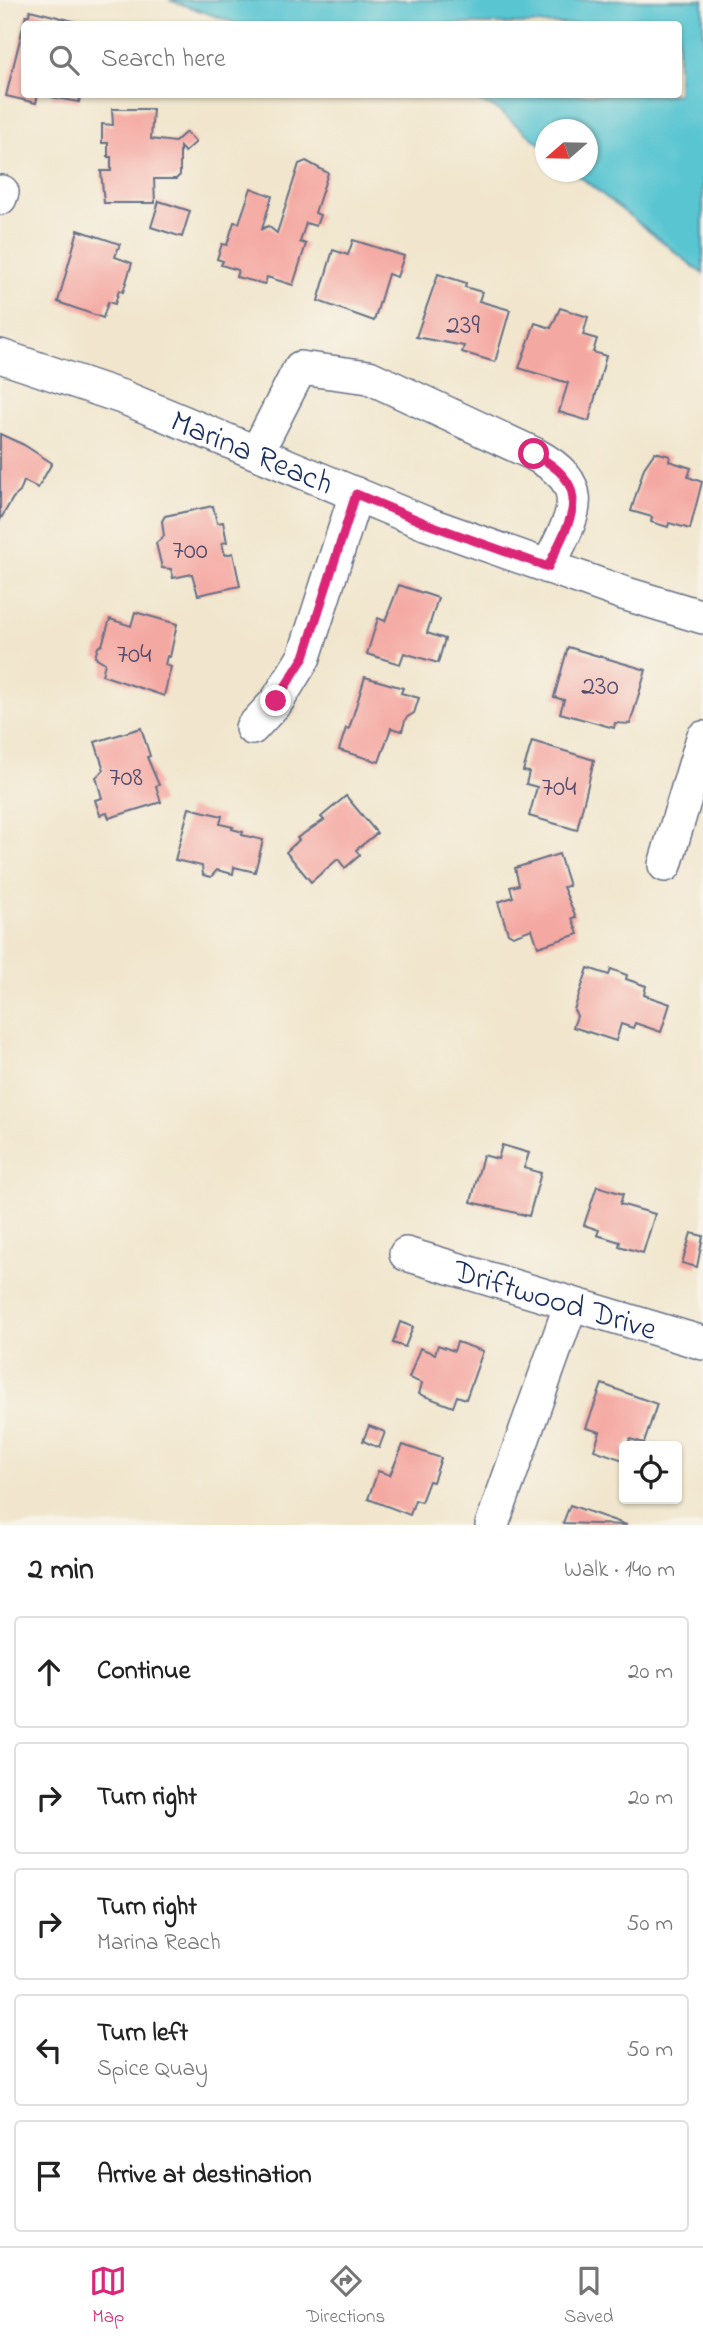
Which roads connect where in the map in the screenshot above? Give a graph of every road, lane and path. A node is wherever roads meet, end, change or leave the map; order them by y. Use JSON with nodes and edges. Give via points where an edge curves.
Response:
{"nodes":[{"id":1,"x":0,"y":356,"type":"edge"},
{"id":2,"x":257,"y":452,"type":"junction"},
{"id":3,"x":356,"y":494,"type":"junction"},
{"id":4,"x":548,"y":567,"type":"junction"},
{"id":5,"x":703,"y":617,"type":"edge"},
{"id":6,"x":252,"y":728,"type":"dead end"},
{"id":7,"x":703,"y":738,"type":"edge"},
{"id":8,"x":665,"y":865,"type":"dead end"},
{"id":9,"x":406,"y":1254,"type":"dead end"},
{"id":10,"x":571,"y":1304,"type":"junction"},
{"id":11,"x":703,"y":1343,"type":"edge"},
{"id":12,"x":492,"y":1525,"type":"edge"}],
"edges":[{"from":1,"to":2,"type":"street","name":"Marina Reach","via":[[125,398]]},
{"from":2,"to":3,"type":"street","name":"Marina Reach"},
{"from":2,"to":4,"type":"street","via":[[300,368],[369,377],[534,454],[571,483],[574,512]]},
{"from":3,"to":4,"type":"street","name":"Marina Reach"},
{"from":3,"to":6,"type":"street","via":[[304,657]]},
{"from":4,"to":5,"type":"street","name":"Marina Reach"},
{"from":7,"to":8,"type":"street"},
{"from":9,"to":10,"type":"street","name":"Driftwood Drive"},
{"from":10,"to":11,"type":"street","name":"Driftwood Drive"},
{"from":10,"to":12,"type":"street"}]}
